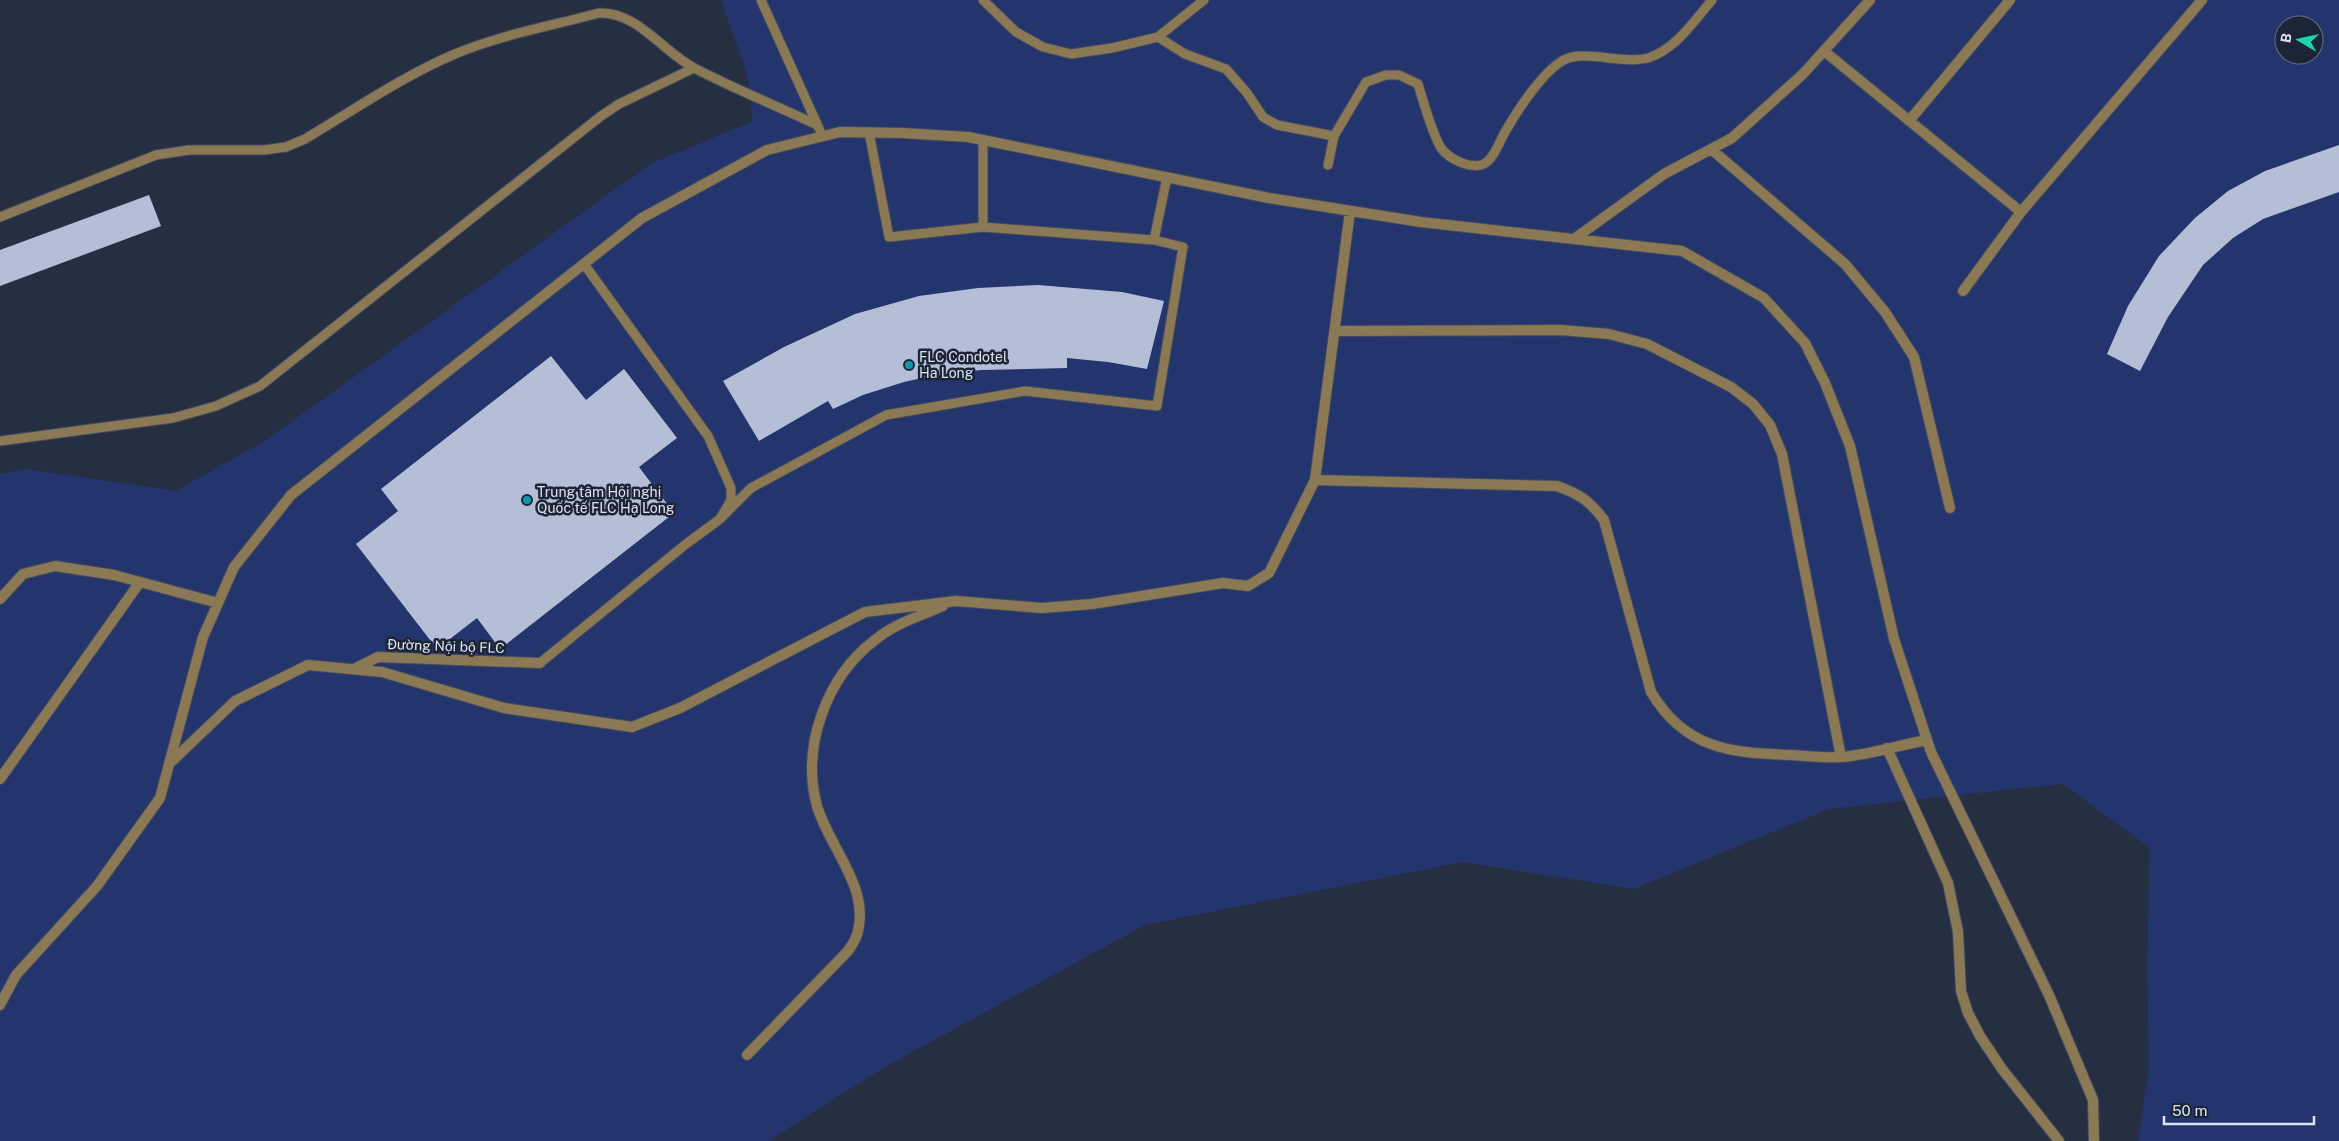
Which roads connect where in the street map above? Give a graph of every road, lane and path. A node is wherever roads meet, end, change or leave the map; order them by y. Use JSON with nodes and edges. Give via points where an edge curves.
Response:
{"nodes":[{"id":1,"x":760,"y":0,"type":"edge"},
{"id":2,"x":984,"y":0,"type":"edge"},
{"id":3,"x":1204,"y":0,"type":"edge"},
{"id":4,"x":1712,"y":0,"type":"edge"},
{"id":5,"x":1870,"y":0,"type":"edge"},
{"id":6,"x":2010,"y":0,"type":"edge"},
{"id":7,"x":2202,"y":0,"type":"edge"},
{"id":8,"x":1158,"y":37,"type":"junction"},
{"id":9,"x":1824,"y":51,"type":"junction"},
{"id":10,"x":694,"y":68,"type":"junction"},
{"id":11,"x":1909,"y":120,"type":"junction"},
{"id":12,"x":817,"y":124,"type":"junction"},
{"id":13,"x":869,"y":132,"type":"junction"},
{"id":14,"x":822,"y":135,"type":"junction"},
{"id":15,"x":1334,"y":136,"type":"junction"},
{"id":16,"x":983,"y":140,"type":"junction"},
{"id":17,"x":1711,"y":149,"type":"junction"},
{"id":18,"x":1328,"y":165,"type":"dead end"},
{"id":19,"x":1167,"y":177,"type":"junction"},
{"id":20,"x":1350,"y":211,"type":"junction"},
{"id":21,"x":2021,"y":212,"type":"junction"},
{"id":22,"x":0,"y":217,"type":"edge"},
{"id":23,"x":983,"y":227,"type":"junction"},
{"id":24,"x":1574,"y":239,"type":"junction"},
{"id":25,"x":1154,"y":240,"type":"junction"},
{"id":26,"x":584,"y":264,"type":"junction"},
{"id":27,"x":1963,"y":292,"type":"dead end"},
{"id":28,"x":1335,"y":331,"type":"junction"},
{"id":29,"x":0,"y":441,"type":"edge"},
{"id":30,"x":1315,"y":480,"type":"junction"},
{"id":31,"x":1950,"y":508,"type":"dead end"},
{"id":32,"x":720,"y":519,"type":"junction"},
{"id":33,"x":140,"y":582,"type":"junction"},
{"id":34,"x":0,"y":599,"type":"edge"},
{"id":35,"x":956,"y":600,"type":"junction"},
{"id":36,"x":218,"y":603,"type":"junction"},
{"id":37,"x":540,"y":663,"type":"joint"},
{"id":38,"x":354,"y":669,"type":"junction"},
{"id":39,"x":1927,"y":740,"type":"junction"},
{"id":40,"x":1886,"y":748,"type":"junction"},
{"id":41,"x":1841,"y":757,"type":"junction"},
{"id":42,"x":169,"y":764,"type":"junction"},
{"id":43,"x":0,"y":779,"type":"edge"},
{"id":44,"x":0,"y":1005,"type":"edge"},
{"id":45,"x":747,"y":1056,"type":"dead end"},
{"id":46,"x":2059,"y":1141,"type":"edge"},
{"id":47,"x":2094,"y":1141,"type":"edge"}],
"edges":[{"from":1,"to":12,"type":"lane"},
{"from":2,"to":8,"type":"lane","via":[[1016,32],[1044,47],[1071,54]]},
{"from":3,"to":8,"type":"lane"},
{"from":4,"to":15,"type":"lane","via":[[1677,40],[1661,52],[1646,58],[1574,56],[1562,61],[1529,97],[1488,161],[1479,166],[1447,155],[1440,146],[1418,84],[1399,75],[1386,75],[1366,82]]},
{"from":5,"to":9,"type":"street"},
{"from":6,"to":11,"type":"street"},
{"from":7,"to":21,"type":"street"},
{"from":8,"to":15,"type":"lane","via":[[1185,54],[1226,69],[1248,93],[1263,117],[1277,125]]},
{"from":9,"to":11,"type":"street"},
{"from":9,"to":17,"type":"street","via":[[1732,138]]},
{"from":10,"to":12,"type":"lane"},
{"from":10,"to":22,"type":"lane","via":[[632,21],[610,13],[599,13],[456,54],[286,147],[189,150],[156,155]]},
{"from":10,"to":29,"type":"lane","via":[[601,116],[260,386],[216,406],[172,418]]},
{"from":11,"to":21,"type":"street"},
{"from":12,"to":14,"type":"lane"},
{"from":13,"to":14,"type":"street"},
{"from":13,"to":16,"type":"street"},
{"from":13,"to":23,"type":"lane","via":[[889,237]]},
{"from":14,"to":26,"type":"street","via":[[767,150],[642,218]]},
{"from":15,"to":18,"type":"lane"},
{"from":16,"to":19,"type":"street"},
{"from":16,"to":23,"type":"lane"},
{"from":17,"to":24,"type":"street","via":[[1664,174]]},
{"from":17,"to":31,"type":"street","via":[[1845,264],[1885,312],[1914,358]]},
{"from":19,"to":20,"type":"street"},
{"from":19,"to":25,"type":"lane"},
{"from":20,"to":24,"type":"street"},
{"from":20,"to":28,"type":"street"},
{"from":21,"to":27,"type":"street"},
{"from":23,"to":25,"type":"lane"},
{"from":24,"to":39,"type":"street","via":[[1682,251],[1764,298],[1805,343],[1850,446],[1894,640]]},
{"from":25,"to":32,"type":"lane","via":[[1183,247],[1157,406],[1025,391],[886,415],[751,488]]},
{"from":26,"to":32,"type":"lane","via":[[708,436],[731,488],[731,500]]},
{"from":26,"to":36,"type":"street","via":[[291,495],[234,567]]},
{"from":28,"to":30,"type":"street"},
{"from":28,"to":41,"type":"street","via":[[1561,330],[1609,334],[1647,344],[1731,387],[1753,404],[1770,424],[1782,454]]},
{"from":30,"to":35,"type":"street","via":[[1268,573],[1248,586],[1223,583],[1092,604],[1042,608]]},
{"from":30,"to":41,"type":"street","via":[[1557,486],[1575,492],[1592,503],[1604,520],[1651,692],[1663,712],[1705,742],[1732,751]]},
{"from":32,"to":37,"type":"lane"},
{"from":33,"to":34,"type":"street","via":[[55,566],[23,574]]},
{"from":33,"to":36,"type":"street"},
{"from":33,"to":43,"type":"street"},
{"from":35,"to":38,"type":"street","via":[[865,612],[680,708],[632,727],[504,708],[382,672]]},
{"from":35,"to":45,"type":"street","via":[[902,623],[875,639],[850,662],[830,696],[816,735],[812,773],[818,807],[856,891],[860,911],[858,932],[848,951]]},
{"from":36,"to":42,"type":"street","via":[[203,637]]},
{"from":37,"to":38,"type":"street","name":"Đường Nội bộ FLC","via":[[378,657]]},
{"from":38,"to":42,"type":"street","via":[[308,665],[234,701]]},
{"from":39,"to":40,"type":"street"},
{"from":39,"to":47,"type":"street","via":[[2049,995],[2093,1100]]},
{"from":40,"to":41,"type":"street"},
{"from":40,"to":46,"type":"street","via":[[1948,883],[1958,932],[1961,991],[1968,1013],[2002,1069]]},
{"from":42,"to":44,"type":"street","via":[[160,798],[97,886],[16,976]]}]}
